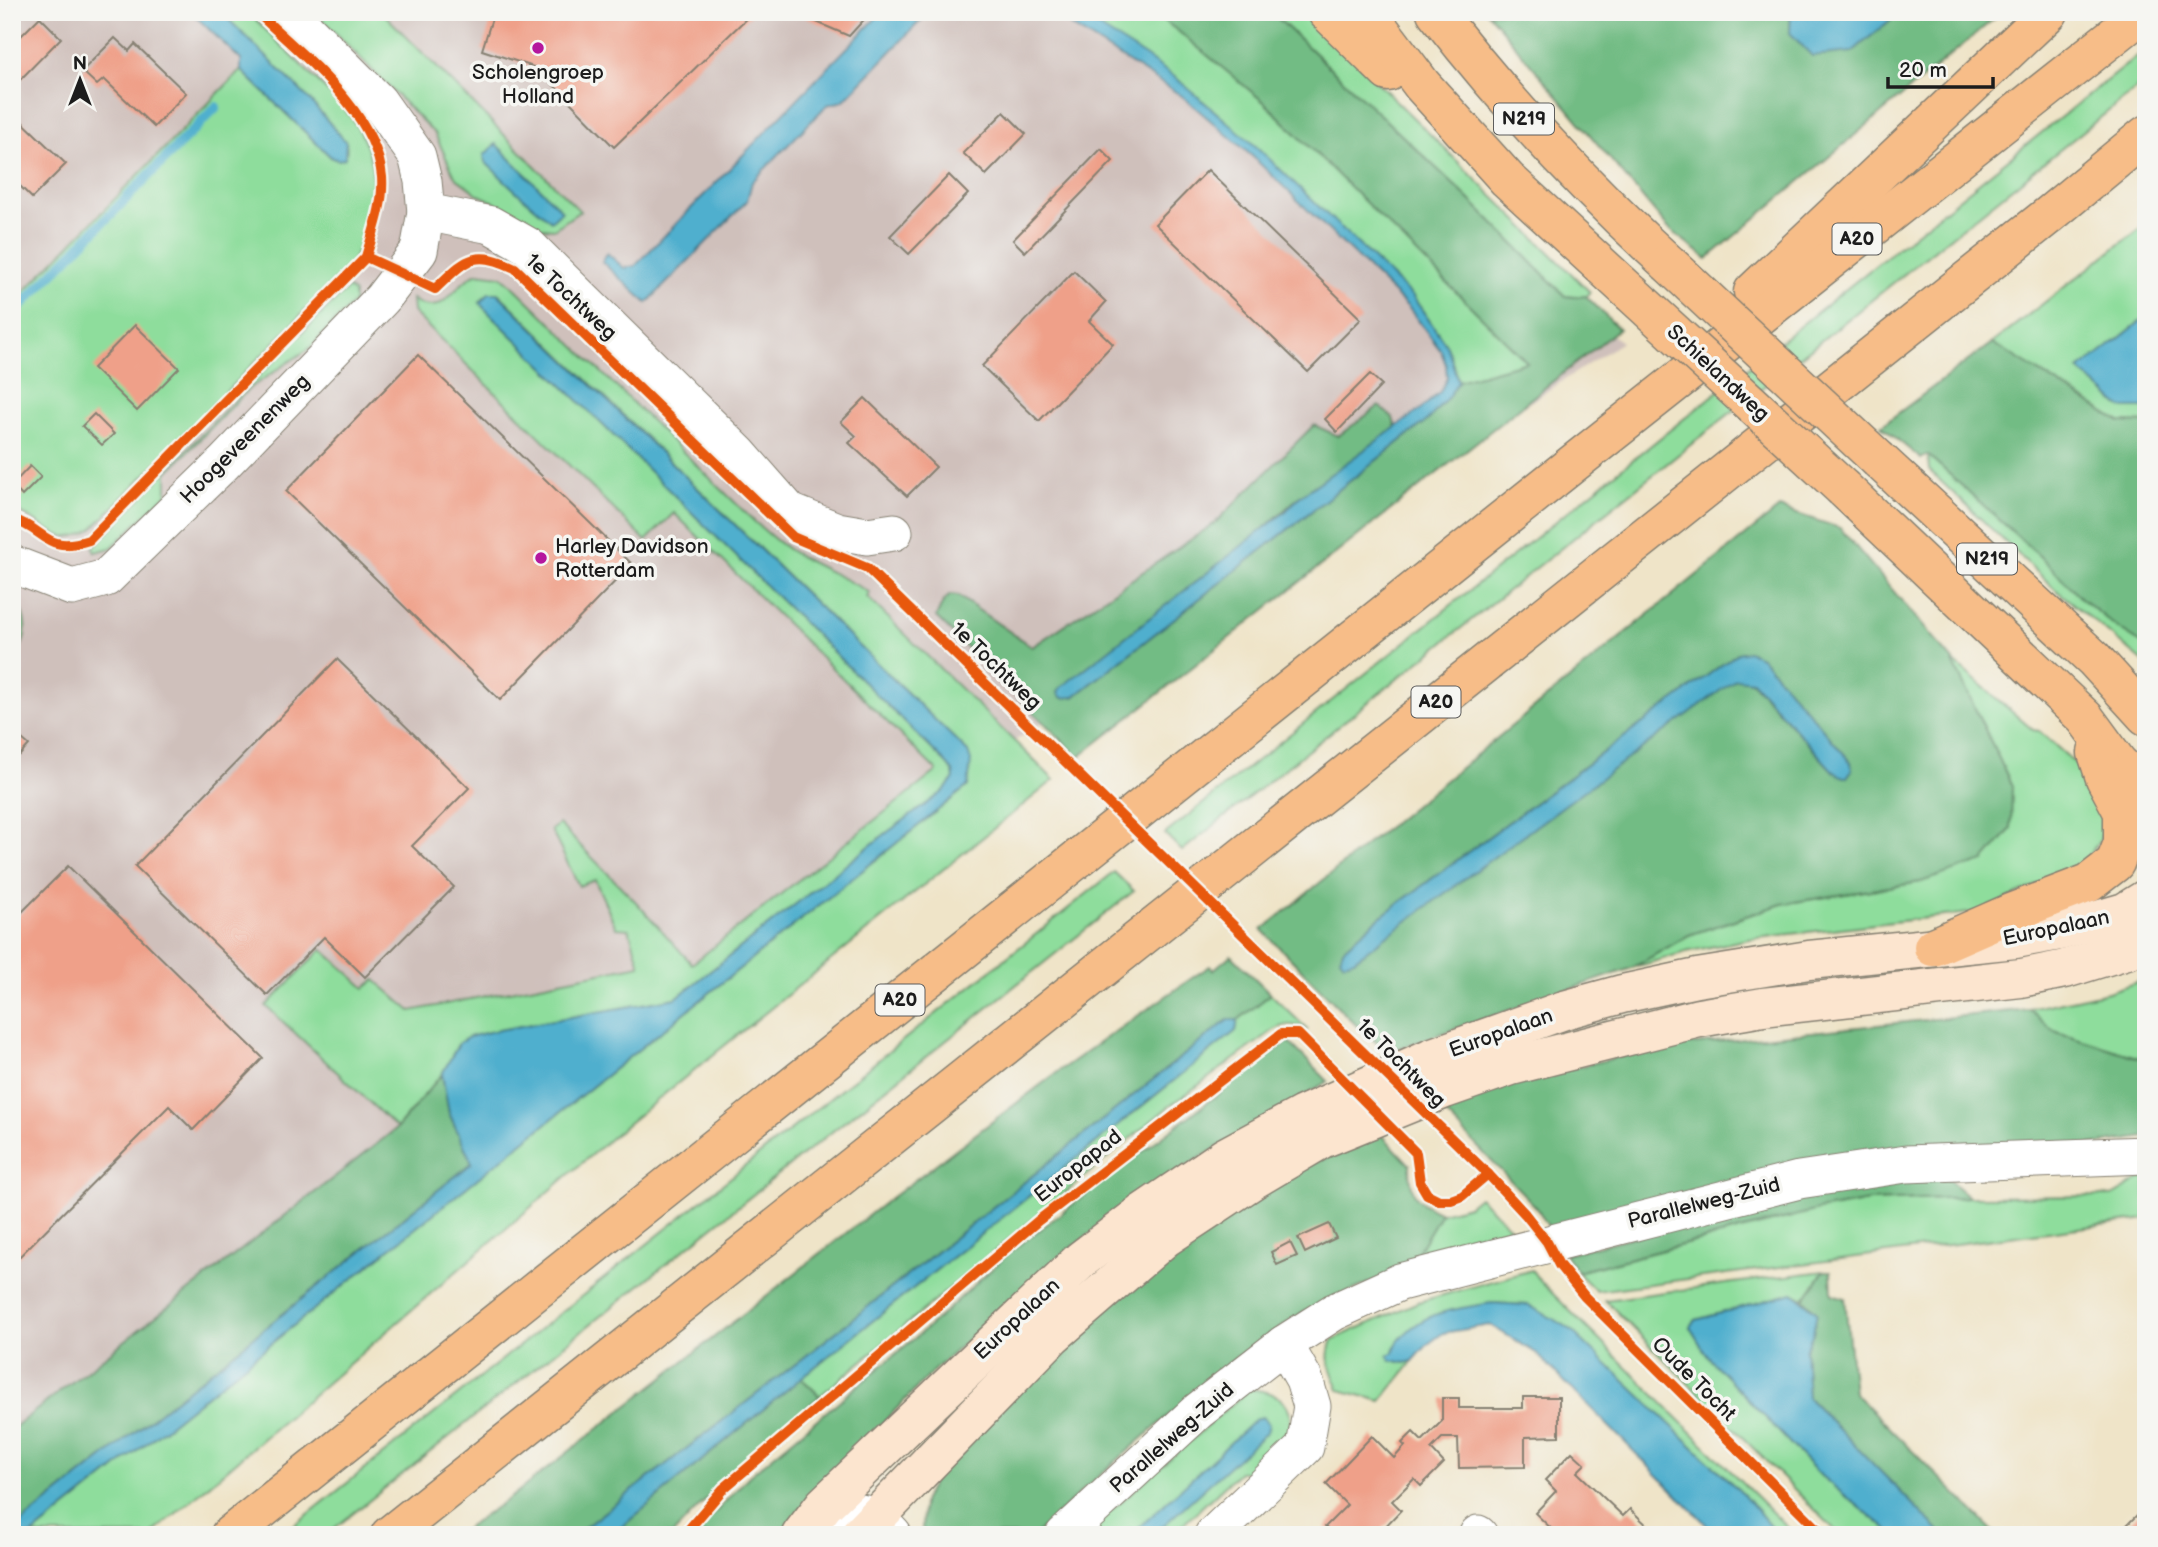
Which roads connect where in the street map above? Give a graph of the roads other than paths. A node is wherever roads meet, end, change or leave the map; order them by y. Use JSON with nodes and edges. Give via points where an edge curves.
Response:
{"nodes":[{"id":1,"x":289,"y":12,"type":"edge"},
{"id":2,"x":1327,"y":12,"type":"edge"},
{"id":3,"x":1367,"y":12,"type":"edge"},
{"id":4,"x":1436,"y":12,"type":"edge"},
{"id":5,"x":2049,"y":12,"type":"edge"},
{"id":6,"x":2144,"y":12,"type":"edge"},
{"id":7,"x":2146,"y":135,"type":"edge"},
{"id":8,"x":2146,"y":154,"type":"edge"},
{"id":9,"x":1507,"y":179,"type":"junction"},
{"id":10,"x":426,"y":212,"type":"junction"},
{"id":11,"x":2049,"y":215,"type":"junction"},
{"id":12,"x":1570,"y":466,"type":"junction"},
{"id":13,"x":894,"y":533,"type":"dead end"},
{"id":14,"x":12,"y":564,"type":"edge"},
{"id":15,"x":2094,"y":659,"type":"junction"},
{"id":16,"x":2146,"y":689,"type":"edge"},
{"id":17,"x":2146,"y":716,"type":"edge"},
{"id":18,"x":2085,"y":718,"type":"junction"},
{"id":19,"x":2146,"y":762,"type":"edge"},
{"id":20,"x":2146,"y":790,"type":"edge"},
{"id":21,"x":2146,"y":899,"type":"edge"},
{"id":22,"x":2146,"y":944,"type":"edge"},
{"id":23,"x":1933,"y":947,"type":"junction"},
{"id":24,"x":2097,"y":960,"type":"junction"},
{"id":25,"x":2146,"y":963,"type":"edge"},
{"id":26,"x":1437,"y":1074,"type":"junction"},
{"id":27,"x":1312,"y":1127,"type":"junction"},
{"id":28,"x":2146,"y":1155,"type":"edge"},
{"id":29,"x":1284,"y":1344,"type":"junction"},
{"id":30,"x":831,"y":1520,"type":"edge"},
{"id":31,"x":876,"y":1529,"type":"edge"},
{"id":32,"x":230,"y":1535,"type":"edge"},
{"id":33,"x":390,"y":1535,"type":"edge"},
{"id":34,"x":801,"y":1535,"type":"edge"},
{"id":35,"x":1064,"y":1535,"type":"edge"},
{"id":36,"x":1213,"y":1535,"type":"edge"}],
"edges":[{"from":1,"to":10,"type":"street","via":[[378,101],[418,156]]},
{"from":2,"to":9,"type":"main road","number":"N219","via":[[1421,104]]},
{"from":3,"to":9,"type":"main road","name":"Schielandweg","number":"N219","via":[[1422,85]]},
{"from":4,"to":15,"type":"main road","number":"N219","bridge":true,"via":[[1527,123],[1619,219]]},
{"from":5,"to":12,"type":"main road","number":"A20"},
{"from":6,"to":12,"type":"main road","number":"A20"},
{"from":7,"to":11,"type":"main road","number":"A20"},
{"from":8,"to":11,"type":"main road","number":"A20"},
{"from":9,"to":18,"type":"main road","name":"Schielandweg","number":"N219","bridge":true},
{"from":10,"to":13,"type":"street","name":"1e Tochtweg","via":[[491,225],[528,246],[739,454],[790,512],[837,531],[867,536]]},
{"from":10,"to":14,"type":"street","name":"Hoogeveenenweg","via":[[419,251],[382,299],[107,578],[72,587]]},
{"from":11,"to":33,"type":"main road","number":"A20"},
{"from":12,"to":32,"type":"main road","number":"A20"},
{"from":15,"to":16,"type":"main road","number":"N219"},
{"from":15,"to":17,"type":"main road","number":"N219"},
{"from":18,"to":19,"type":"main road","name":"Schielandweg","number":"N219"},
{"from":18,"to":20,"type":"main road","name":"Schielandweg","number":"N219","via":[[2118,764]]},
{"from":18,"to":23,"type":"main road","via":[[2105,778],[2123,811],[2123,843],[2115,863],[2088,883]]},
{"from":21,"to":23,"type":"main road","name":"Europalaan","via":[[2125,912],[2060,931]]},
{"from":22,"to":24,"type":"main road","name":"Europalaan"},
{"from":23,"to":26,"type":"main road","name":"Europalaan","via":[[1697,978],[1564,1010]]},
{"from":24,"to":25,"type":"main road","name":"Europalaan"},
{"from":24,"to":26,"type":"main road","name":"Europalaan","via":[[2021,978],[1699,1018],[1511,1066]]},
{"from":26,"to":27,"type":"main road","name":"Europalaan"},
{"from":27,"to":30,"type":"main road","name":"Europalaan","via":[[1225,1157],[1082,1259]]},
{"from":27,"to":31,"type":"main road","name":"Europalaan","via":[[1253,1180],[1165,1238],[1052,1336]]},
{"from":28,"to":29,"type":"street","name":"Parallelweg-Zuid","via":[[1906,1164],[1799,1180],[1400,1282],[1334,1312]]},
{"from":29,"to":35,"type":"street","name":"Parallelweg-Zuid","via":[[1198,1411]]},
{"from":29,"to":36,"type":"street","via":[[1304,1379],[1312,1406],[1305,1447]]},
{"from":30,"to":31,"type":"street"},
{"from":30,"to":34,"type":"main road","name":"Europalaan"}]}
